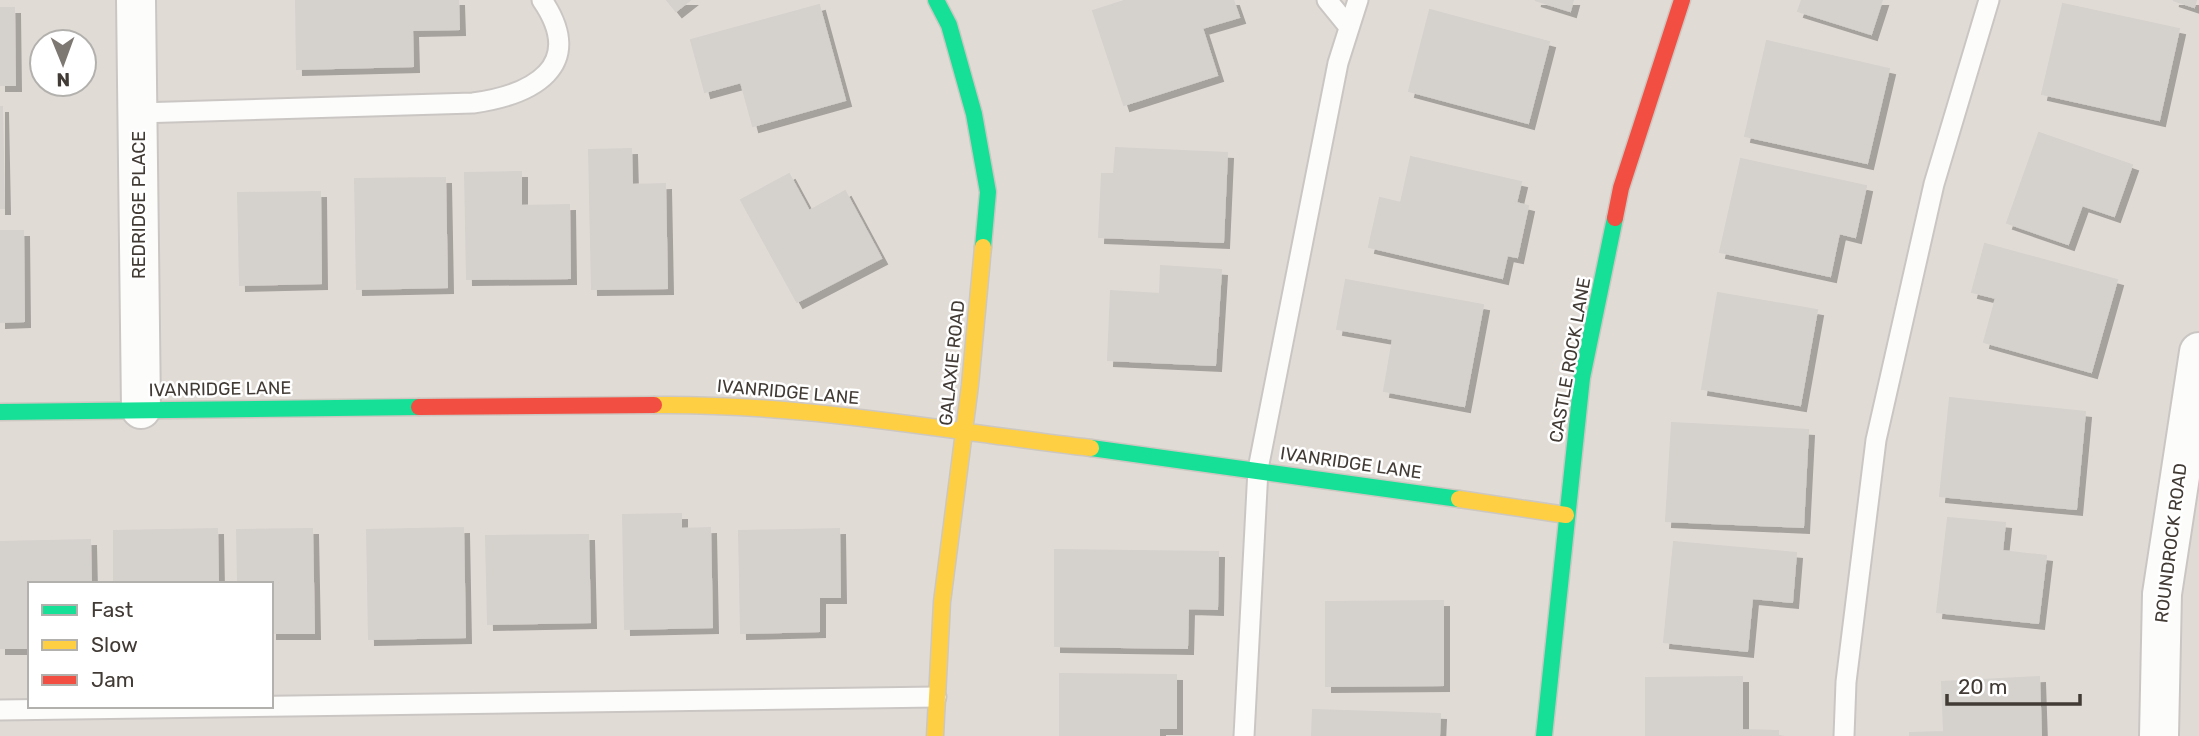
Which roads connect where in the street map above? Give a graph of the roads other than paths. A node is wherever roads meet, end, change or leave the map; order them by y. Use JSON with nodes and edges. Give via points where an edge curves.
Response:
{"nodes":[{"id":1,"x":136,"y":0,"type":"edge"},
{"id":2,"x":542,"y":0,"type":"edge"},
{"id":3,"x":936,"y":0,"type":"edge"},
{"id":4,"x":1327,"y":0,"type":"edge"},
{"id":5,"x":1357,"y":0,"type":"edge"},
{"id":6,"x":1682,"y":0,"type":"edge"},
{"id":7,"x":1989,"y":0,"type":"edge"},
{"id":8,"x":1349,"y":27,"type":"junction"},
{"id":9,"x":138,"y":113,"type":"junction"},
{"id":10,"x":2198,"y":361,"type":"edge"},
{"id":11,"x":141,"y":409,"type":"junction"},
{"id":12,"x":0,"y":412,"type":"edge"},
{"id":13,"x":965,"y":433,"type":"junction"},
{"id":14,"x":1258,"y":469,"type":"junction"},
{"id":15,"x":1566,"y":515,"type":"junction"},
{"id":16,"x":936,"y":697,"type":"junction"},
{"id":17,"x":273,"y":706,"type":"edge"},
{"id":18,"x":144,"y":708,"type":"edge"},
{"id":19,"x":0,"y":710,"type":"edge"},
{"id":20,"x":935,"y":736,"type":"edge"},
{"id":21,"x":1244,"y":736,"type":"edge"},
{"id":22,"x":1544,"y":736,"type":"edge"},
{"id":23,"x":1844,"y":736,"type":"edge"},
{"id":24,"x":2159,"y":736,"type":"edge"}],
"edges":[{"from":1,"to":9,"type":"street","name":"REDRIDGE PLACE"},
{"from":2,"to":9,"type":"lane","via":[[557,31],[557,57],[540,83],[508,98],[473,103]]},
{"from":3,"to":13,"type":"street","name":"GALAXIE ROAD","via":[[949,25],[974,114],[988,192]]},
{"from":4,"to":8,"type":"lane"},
{"from":5,"to":8,"type":"lane"},
{"from":6,"to":15,"type":"street","name":"CASTLE ROCK LANE","via":[[1621,188],[1582,378]]},
{"from":7,"to":23,"type":"lane","via":[[1934,184],[1877,440],[1846,682]]},
{"from":8,"to":14,"type":"lane","via":[[1338,63]]},
{"from":9,"to":11,"type":"street","name":"REDRIDGE PLACE"},
{"from":10,"to":24,"type":"street","name":"ROUNDROCK ROAD","via":[[2162,594]]},
{"from":11,"to":12,"type":"street","name":"IVANRIDGE LANE"},
{"from":11,"to":13,"type":"street","name":"IVANRIDGE LANE","via":[[715,404],[832,414]]},
{"from":13,"to":14,"type":"street","name":"IVANRIDGE LANE"},
{"from":13,"to":16,"type":"street","name":"GALAXIE ROAD","via":[[942,602]]},
{"from":14,"to":15,"type":"street","name":"IVANRIDGE LANE"},
{"from":14,"to":21,"type":"lane"},
{"from":15,"to":22,"type":"street","name":"CASTLE ROCK LANE"},
{"from":16,"to":17,"type":"lane"},
{"from":16,"to":20,"type":"street","name":"GALAXIE ROAD"},
{"from":18,"to":19,"type":"lane"}]}
